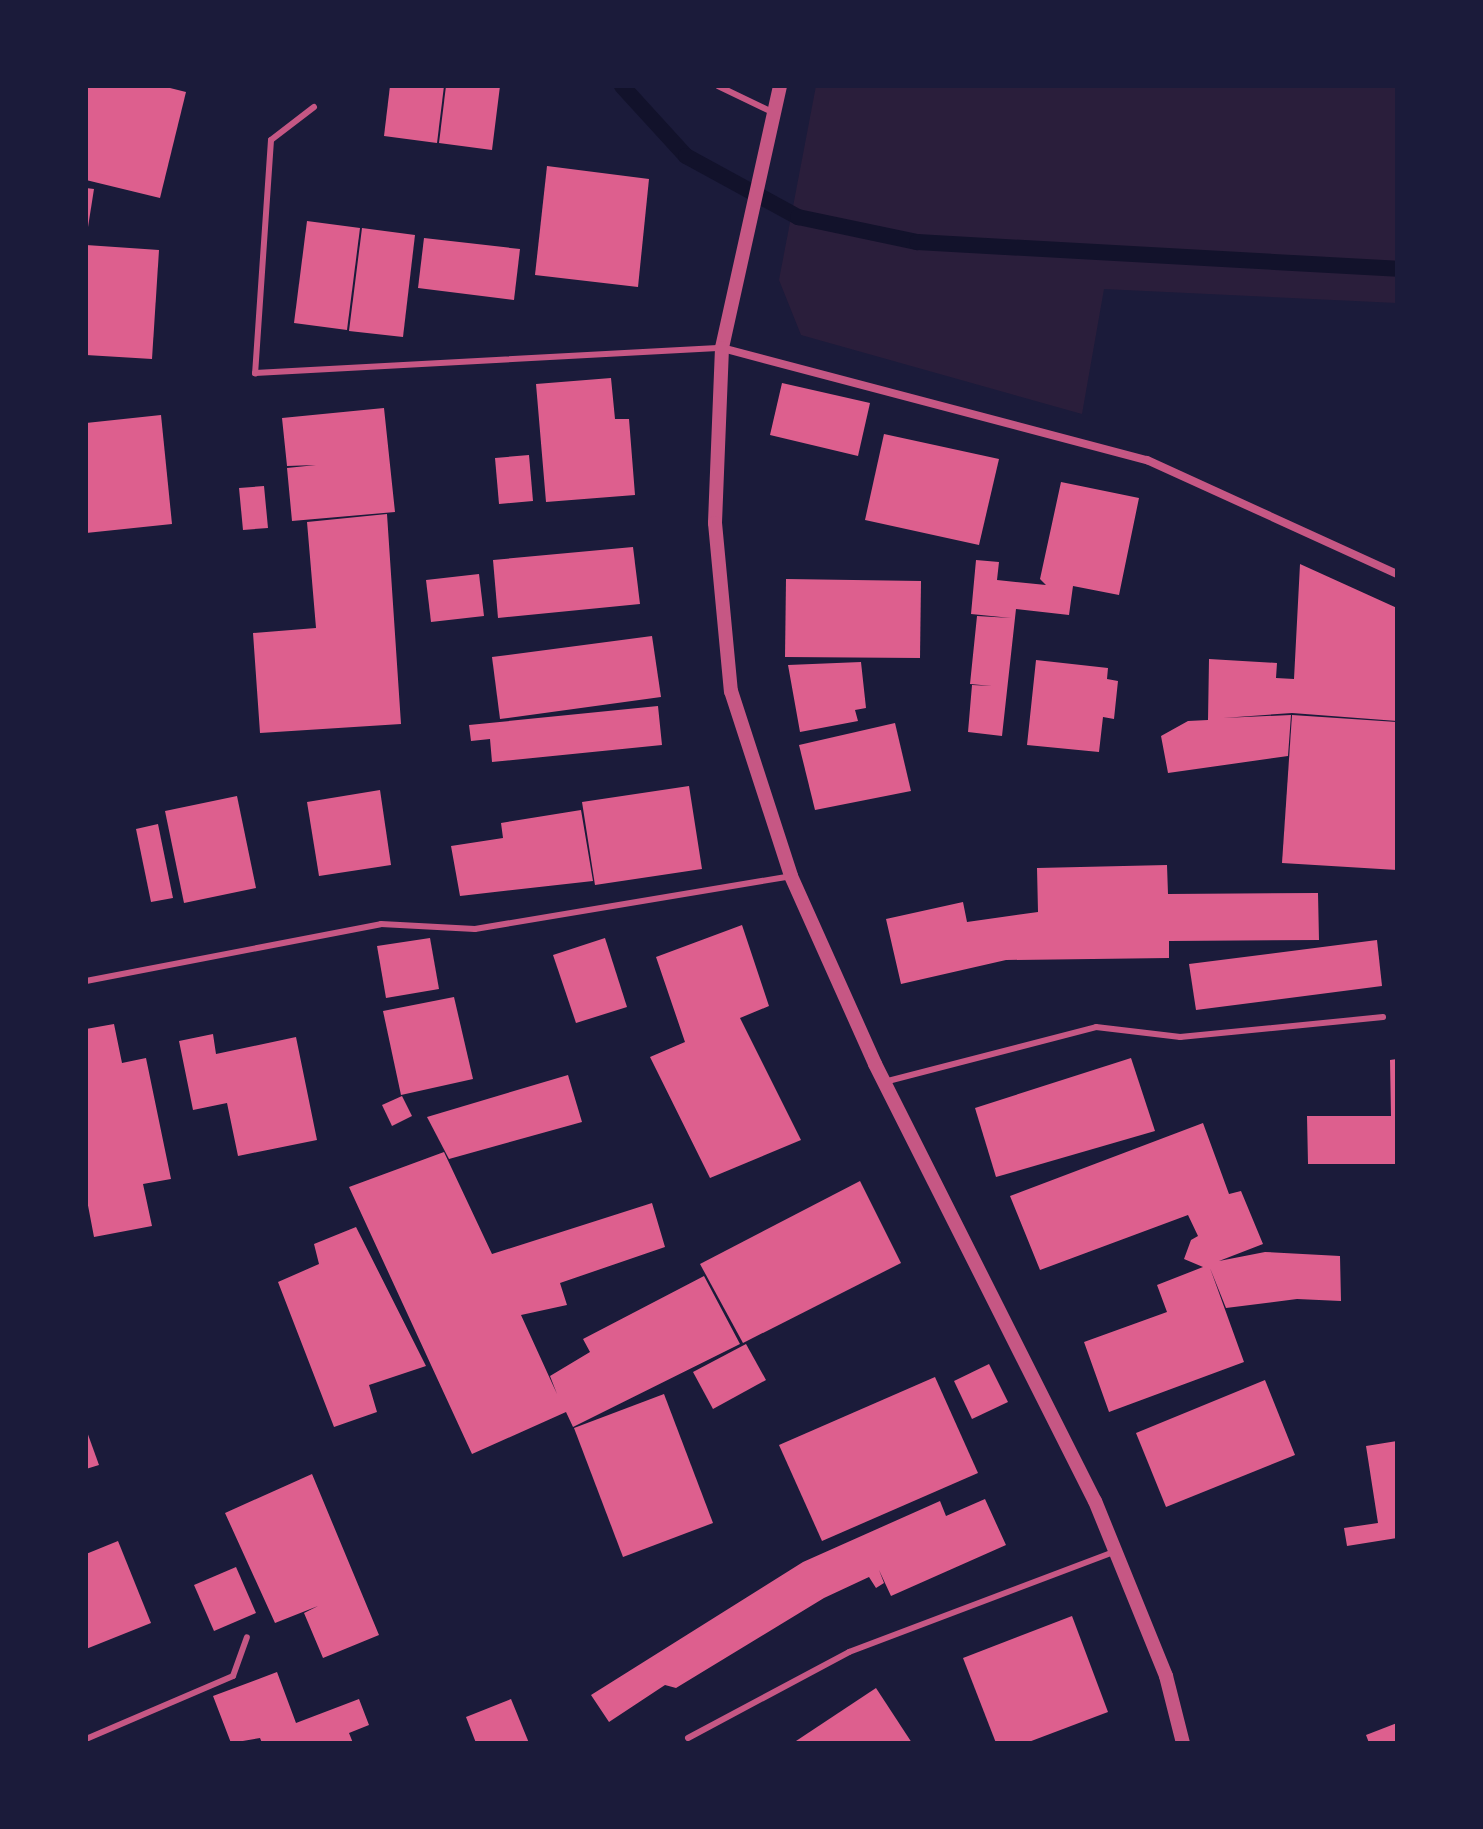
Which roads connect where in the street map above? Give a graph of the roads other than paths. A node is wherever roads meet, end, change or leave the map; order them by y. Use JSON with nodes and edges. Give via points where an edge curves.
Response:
{"nodes":[{"id":1,"x":718,"y":86,"type":"edge"},
{"id":2,"x":780,"y":86,"type":"edge"},
{"id":3,"x":314,"y":107,"type":"dead end"},
{"id":4,"x":774,"y":113,"type":"junction"},
{"id":5,"x":722,"y":348,"type":"junction"},
{"id":6,"x":1397,"y":574,"type":"edge"},
{"id":7,"x":791,"y":876,"type":"junction"},
{"id":8,"x":86,"y":981,"type":"edge"},
{"id":9,"x":1383,"y":1017,"type":"dead end"},
{"id":10,"x":884,"y":1082,"type":"junction"},
{"id":11,"x":1117,"y":1551,"type":"junction"},
{"id":12,"x":247,"y":1637,"type":"dead end"},
{"id":13,"x":688,"y":1738,"type":"dead end"},
{"id":14,"x":86,"y":1739,"type":"edge"},
{"id":15,"x":1183,"y":1743,"type":"edge"}],
"edges":[{"from":1,"to":4,"type":"lane"},
{"from":2,"to":4,"type":"street"},
{"from":3,"to":5,"type":"lane","via":[[271,140],[255,373]]},
{"from":4,"to":5,"type":"street"},
{"from":5,"to":6,"type":"street","via":[[1147,460]]},
{"from":5,"to":7,"type":"street","via":[[715,523],[731,691]]},
{"from":7,"to":8,"type":"lane","via":[[475,929],[381,924]]},
{"from":7,"to":10,"type":"street"},
{"from":9,"to":10,"type":"lane","via":[[1180,1037],[1096,1027]]},
{"from":10,"to":11,"type":"street"},
{"from":11,"to":13,"type":"lane","via":[[849,1652]]},
{"from":11,"to":15,"type":"street","via":[[1166,1676]]},
{"from":12,"to":14,"type":"lane","via":[[233,1676]]}]}
